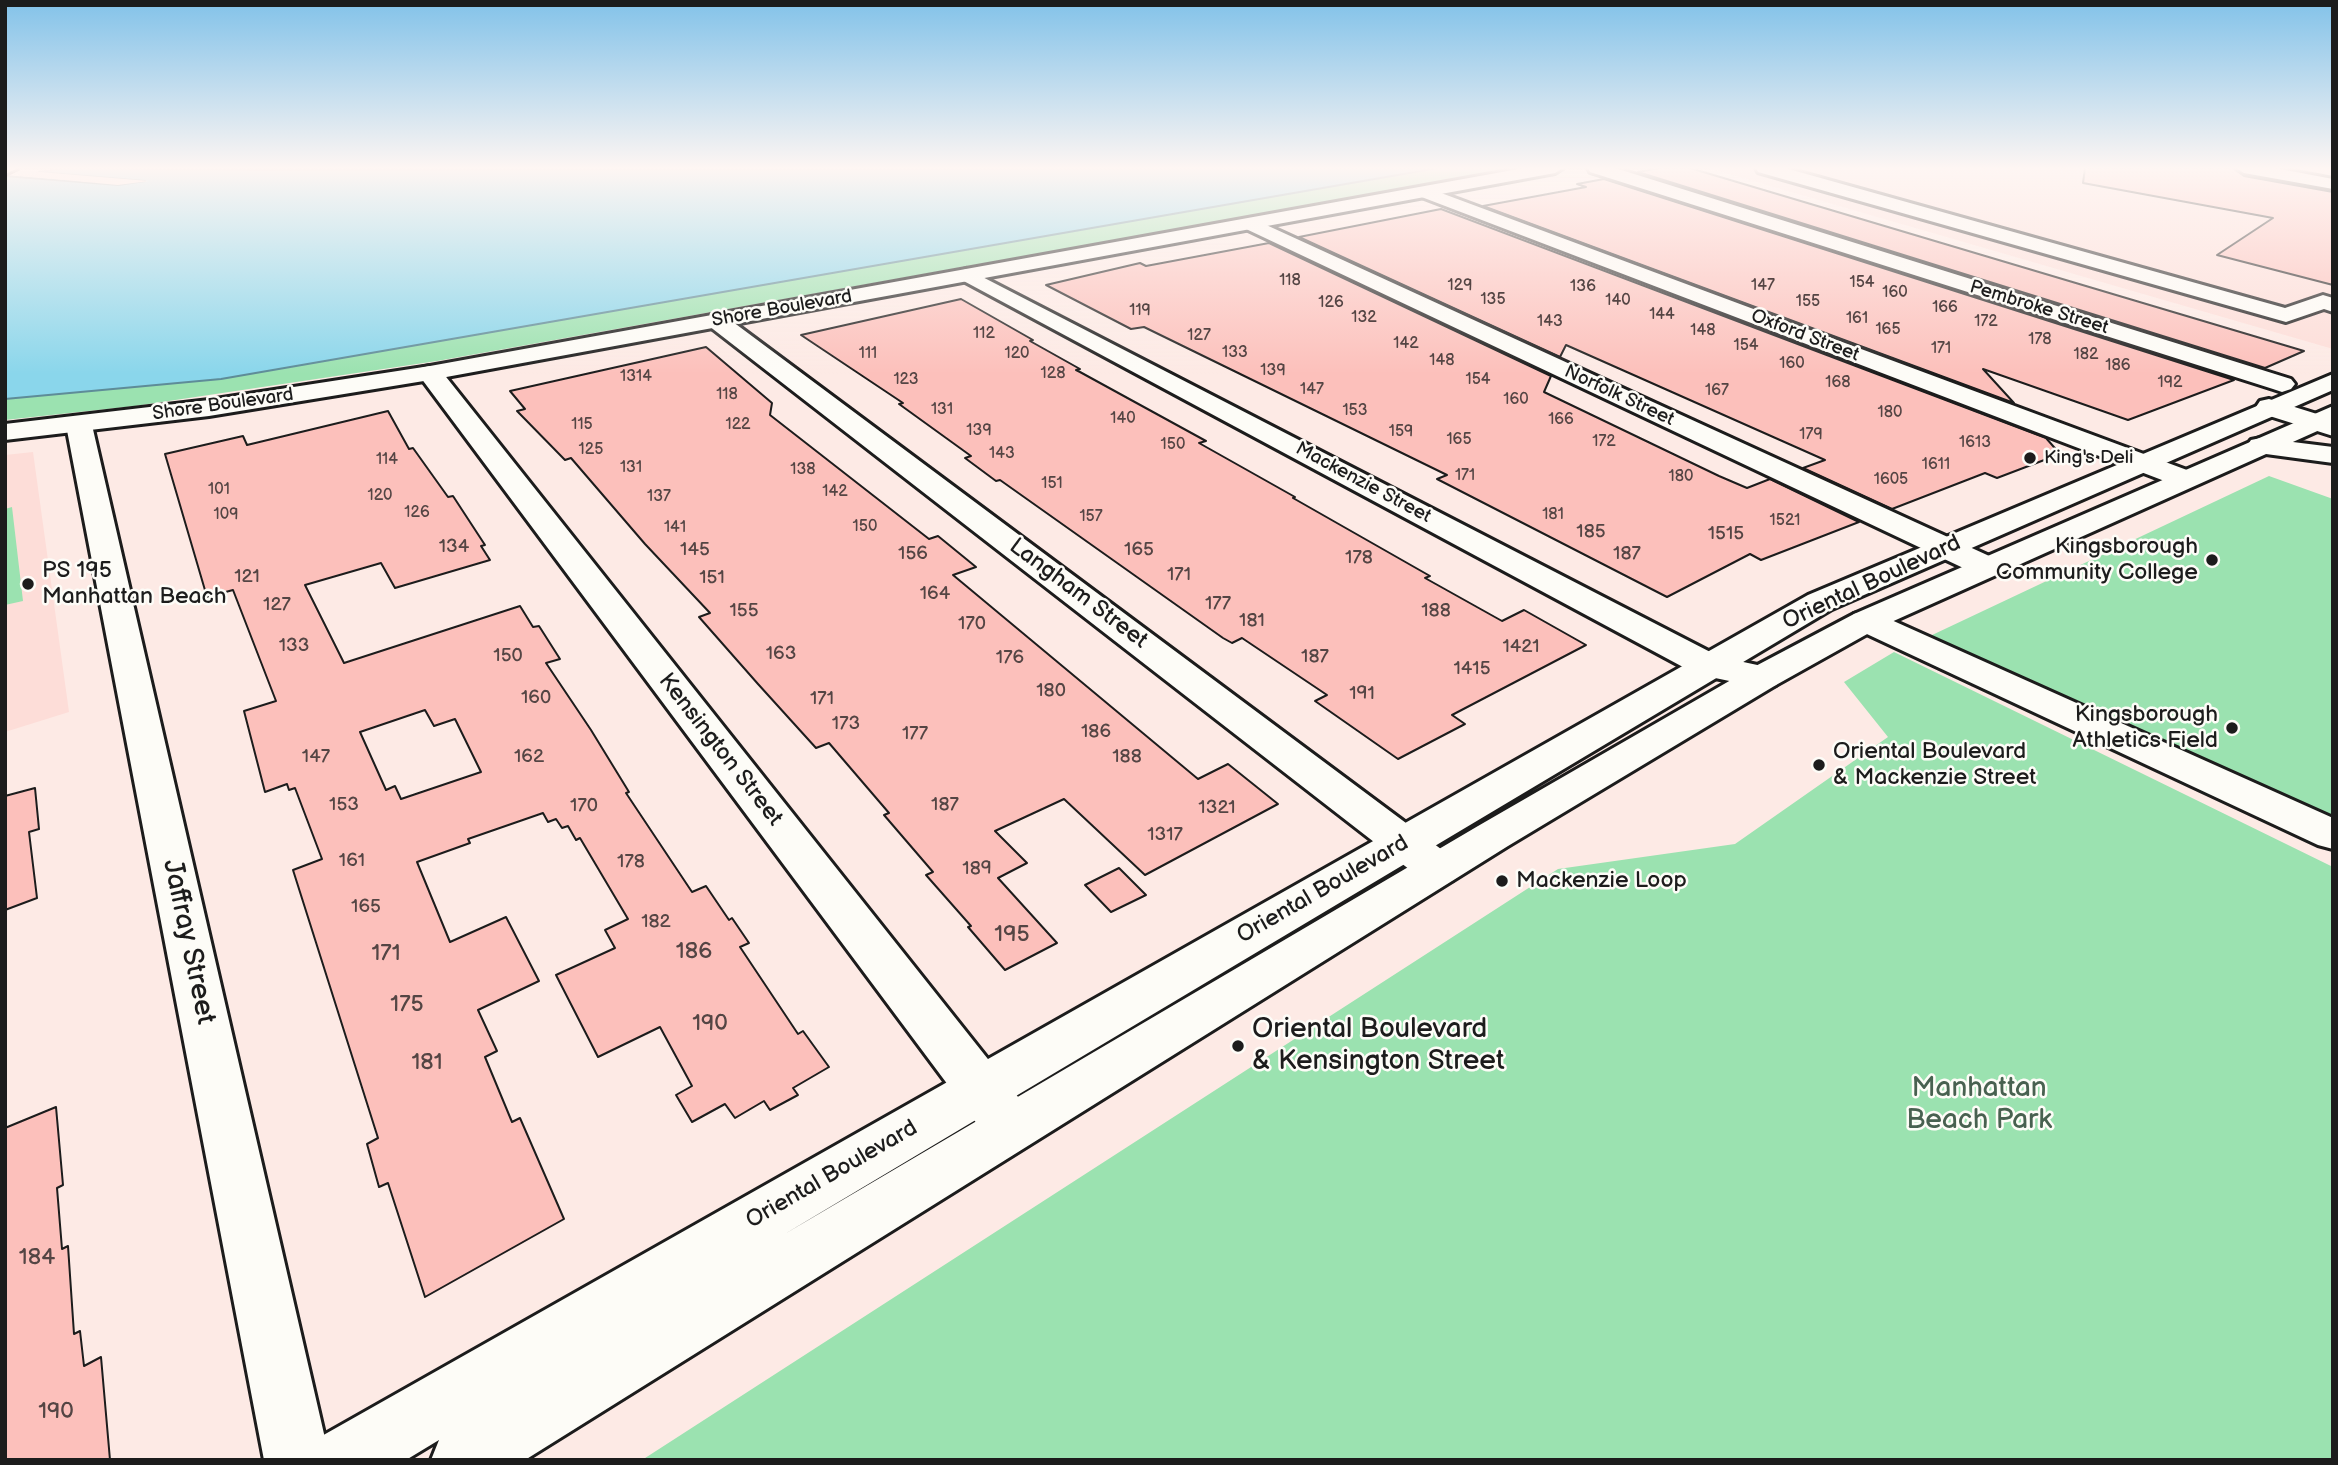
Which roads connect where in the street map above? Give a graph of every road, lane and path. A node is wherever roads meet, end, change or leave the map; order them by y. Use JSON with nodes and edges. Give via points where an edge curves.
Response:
{"nodes":[{"id":1,"x":1182,"y":236,"type":"edge"},
{"id":2,"x":1278,"y":236,"type":"edge"},
{"id":3,"x":1542,"y":236,"type":"edge"},
{"id":4,"x":1799,"y":236,"type":"edge"},
{"id":5,"x":2005,"y":236,"type":"edge"},
{"id":6,"x":967,"y":275,"type":"junction"},
{"id":7,"x":2333,"y":305,"type":"edge"},
{"id":8,"x":717,"y":321,"type":"junction"},
{"id":9,"x":430,"y":373,"type":"junction"},
{"id":10,"x":2333,"y":381,"type":"edge"},
{"id":11,"x":2276,"y":395,"type":"junction"},
{"id":12,"x":2327,"y":421,"type":"edge"},
{"id":13,"x":79,"y":425,"type":"junction"},
{"id":14,"x":5,"y":432,"type":"edge"},
{"id":15,"x":2261,"y":446,"type":"junction"},
{"id":16,"x":2333,"y":455,"type":"edge"},
{"id":17,"x":2140,"y":462,"type":"junction"},
{"id":18,"x":2185,"y":479,"type":"junction"},
{"id":19,"x":1947,"y":548,"type":"junction"},
{"id":20,"x":1987,"y":567,"type":"junction"},
{"id":21,"x":1866,"y":621,"type":"junction"},
{"id":22,"x":1709,"y":666,"type":"junction"},
{"id":23,"x":1763,"y":677,"type":"junction"},
{"id":24,"x":2333,"y":835,"type":"edge"},
{"id":25,"x":1421,"y":856,"type":"junction"},
{"id":26,"x":996,"y":1108,"type":"junction"},
{"id":27,"x":297,"y":1460,"type":"edge"},
{"id":28,"x":343,"y":1460,"type":"edge"},
{"id":29,"x":464,"y":1460,"type":"edge"}],
"edges":[{"from":1,"to":6,"type":"street","name":"Shore Boulevard"},
{"from":2,"to":19,"type":"street","name":"Norfolk Street"},
{"from":3,"to":17,"type":"street","name":"Oxford Street"},
{"from":4,"to":11,"type":"street","name":"Pembroke Street"},
{"from":5,"to":7,"type":"street","via":[[2286,315],[2323,302]]},
{"from":6,"to":8,"type":"street","name":"Shore Boulevard"},
{"from":6,"to":22,"type":"street","name":"Mackenzie Street"},
{"from":8,"to":9,"type":"street","name":"Shore Boulevard"},
{"from":8,"to":25,"type":"street","name":"Langham Street"},
{"from":9,"to":13,"type":"street","name":"Shore Boulevard"},
{"from":9,"to":26,"type":"street","name":"Kensington Street"},
{"from":10,"to":11,"type":"street","name":"Oriental Boulevard"},
{"from":11,"to":12,"type":"street","name":"Pembroke Street"},
{"from":11,"to":17,"type":"street","name":"Oriental Boulevard"},
{"from":12,"to":15,"type":"street","name":"Oriental Boulevard"},
{"from":13,"to":14,"type":"street","name":"Shore Boulevard"},
{"from":13,"to":27,"type":"street","name":"Jaffray Street"},
{"from":15,"to":16,"type":"street"},
{"from":15,"to":18,"type":"street","name":"Oriental Boulevard"},
{"from":17,"to":18,"type":"street","name":"Oxford Street"},
{"from":17,"to":19,"type":"street","name":"Oriental Boulevard"},
{"from":18,"to":20,"type":"street","name":"Oriental Boulevard"},
{"from":19,"to":20,"type":"street","name":"Norfolk Street"},
{"from":19,"to":22,"type":"street","name":"Oriental Boulevard","via":[[1820,602]]},
{"from":20,"to":21,"type":"street","name":"Oriental Boulevard"},
{"from":21,"to":23,"type":"street","name":"Oriental Boulevard"},
{"from":21,"to":24,"type":"street","name":"Oriental Boulevard"},
{"from":22,"to":23,"type":"street","name":"Mackenzie Street"},
{"from":22,"to":25,"type":"street","name":"Oriental Boulevard"},
{"from":23,"to":25,"type":"street","name":"Oriental Boulevard"},
{"from":25,"to":26,"type":"street","name":"Oriental Boulevard"},
{"from":26,"to":28,"type":"street","name":"Oriental Boulevard"},
{"from":26,"to":29,"type":"street","name":"Oriental Boulevard"}]}
